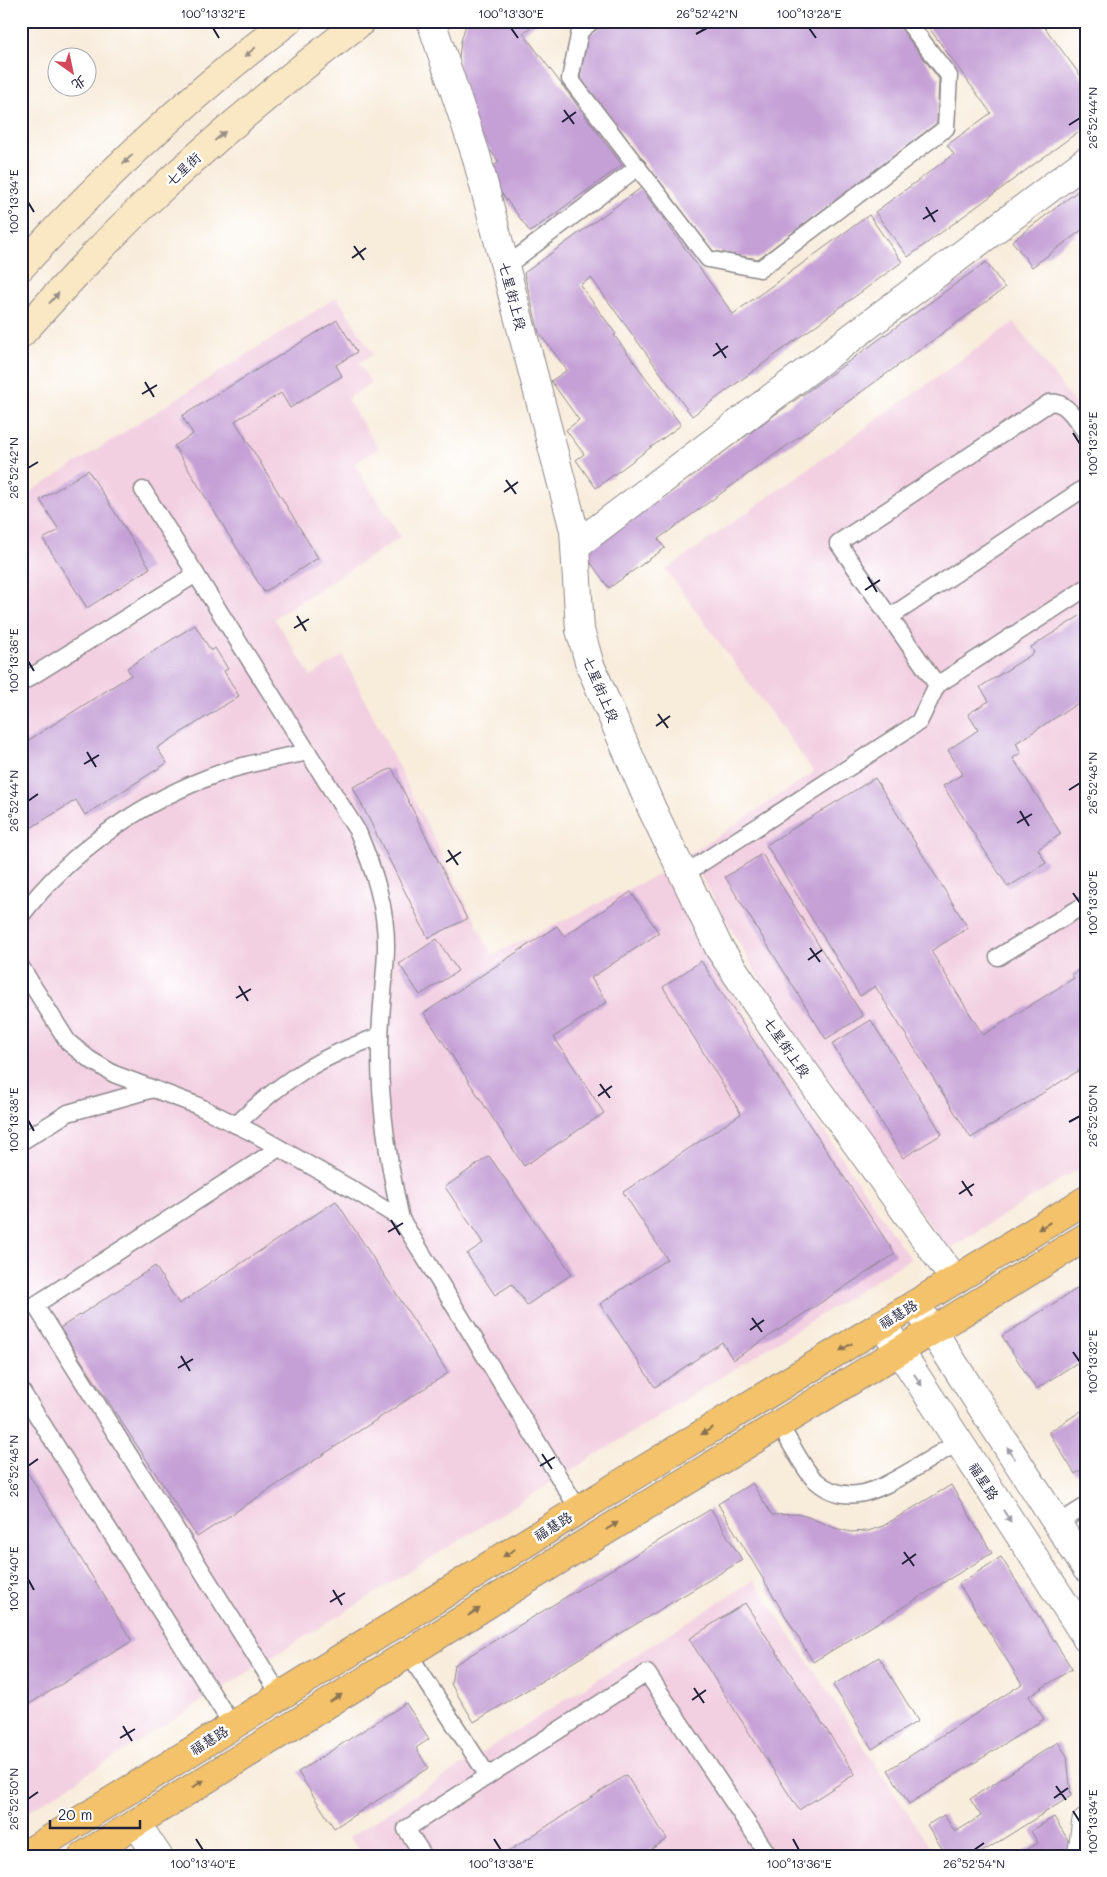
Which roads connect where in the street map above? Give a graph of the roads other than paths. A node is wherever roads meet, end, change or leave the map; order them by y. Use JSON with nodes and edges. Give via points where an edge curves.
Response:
{"nodes":[{"id":1,"x":288,"y":21,"type":"edge"},
{"id":2,"x":362,"y":21,"type":"edge"},
{"id":3,"x":432,"y":21,"type":"edge"},
{"id":4,"x":592,"y":21,"type":"edge"},
{"id":5,"x":907,"y":21,"type":"edge"},
{"id":6,"x":1086,"y":161,"type":"edge"},
{"id":7,"x":638,"y":167,"type":"junction"},
{"id":8,"x":21,"y":267,"type":"edge"},
{"id":9,"x":505,"y":267,"type":"junction"},
{"id":10,"x":21,"y":334,"type":"edge"},
{"id":11,"x":1086,"y":433,"type":"edge"},
{"id":12,"x":1086,"y":487,"type":"edge"},
{"id":13,"x":143,"y":490,"type":"dead end"},
{"id":14,"x":575,"y":546,"type":"junction"},
{"id":15,"x":196,"y":574,"type":"junction"},
{"id":16,"x":1086,"y":588,"type":"edge"},
{"id":17,"x":890,"y":617,"type":"junction"},
{"id":18,"x":21,"y":684,"type":"edge"},
{"id":19,"x":937,"y":685,"type":"junction"},
{"id":20,"x":308,"y":752,"type":"junction"},
{"id":21,"x":683,"y":875,"type":"junction"},
{"id":22,"x":1086,"y":904,"type":"edge"},
{"id":23,"x":21,"y":916,"type":"edge"},
{"id":24,"x":998,"y":957,"type":"dead end"},
{"id":25,"x":21,"y":967,"type":"edge"},
{"id":26,"x":380,"y":1036,"type":"junction"},
{"id":27,"x":153,"y":1089,"type":"junction"},
{"id":28,"x":236,"y":1125,"type":"junction"},
{"id":29,"x":21,"y":1142,"type":"edge"},
{"id":30,"x":279,"y":1148,"type":"junction"},
{"id":31,"x":1086,"y":1200,"type":"edge"},
{"id":32,"x":401,"y":1219,"type":"junction"},
{"id":33,"x":1086,"y":1237,"type":"edge"},
{"id":34,"x":955,"y":1280,"type":"junction"},
{"id":35,"x":915,"y":1304,"type":"junction"},
{"id":36,"x":882,"y":1324,"type":"junction"},
{"id":37,"x":932,"y":1331,"type":"junction"},
{"id":38,"x":899,"y":1351,"type":"junction"},
{"id":39,"x":21,"y":1390,"type":"edge"},
{"id":40,"x":779,"y":1424,"type":"junction"},
{"id":41,"x":959,"y":1442,"type":"junction"},
{"id":42,"x":1086,"y":1506,"type":"edge"},
{"id":43,"x":579,"y":1510,"type":"junction"},
{"id":44,"x":1057,"y":1524,"type":"junction"},
{"id":45,"x":1086,"y":1568,"type":"edge"},
{"id":46,"x":1086,"y":1637,"type":"edge"},
{"id":47,"x":408,"y":1653,"type":"junction"},
{"id":48,"x":280,"y":1695,"type":"junction"},
{"id":49,"x":232,"y":1725,"type":"junction"},
{"id":50,"x":488,"y":1776,"type":"junction"},
{"id":51,"x":1086,"y":1822,"type":"edge"},
{"id":52,"x":136,"y":1823,"type":"junction"},
{"id":53,"x":23,"y":1856,"type":"edge"},
{"id":54,"x":83,"y":1856,"type":"edge"},
{"id":55,"x":158,"y":1856,"type":"edge"},
{"id":56,"x":424,"y":1856,"type":"edge"},
{"id":57,"x":769,"y":1856,"type":"edge"},
{"id":58,"x":1082,"y":1856,"type":"edge"}],
"edges":[{"from":1,"to":8,"type":"street","one_way":true,"via":[[164,124]]},
{"from":10,"to":2,"type":"street","name":"七星街","one_way":true,"via":[[102,247],[195,158],[301,67]]},
{"from":3,"to":9,"type":"street","name":"七星街上段","via":[[476,155]]},
{"from":4,"to":7,"type":"lane","via":[[580,31],[570,79]]},
{"from":5,"to":7,"type":"lane","via":[[949,76],[946,128],[760,269],[708,260]]},
{"from":6,"to":14,"type":"street"},
{"from":7,"to":9,"type":"lane"},
{"from":9,"to":14,"type":"street","name":"七星街上段","via":[[574,530]]},
{"from":11,"to":17,"type":"lane","via":[[1062,405],[1048,403],[838,543]]},
{"from":12,"to":17,"type":"lane"},
{"from":13,"to":15,"type":"lane"},
{"from":14,"to":21,"type":"street","name":"七星街上段","via":[[578,614],[584,648]]},
{"from":15,"to":18,"type":"lane"},
{"from":15,"to":20,"type":"lane"},
{"from":16,"to":19,"type":"lane"},
{"from":17,"to":19,"type":"lane"},
{"from":19,"to":21,"type":"lane","via":[[919,722]]},
{"from":20,"to":23,"type":"lane","via":[[227,771],[150,805],[84,850]]},
{"from":20,"to":26,"type":"lane","via":[[358,832],[380,897],[386,950]]},
{"from":21,"to":34,"type":"street","name":"七星街上段","via":[[720,948],[775,1032]]},
{"from":22,"to":24,"type":"lane"},
{"from":25,"to":27,"type":"lane","via":[[68,1042],[114,1074]]},
{"from":26,"to":28,"type":"lane","via":[[311,1066],[284,1083]]},
{"from":26,"to":32,"type":"lane","via":[[385,1136]]},
{"from":27,"to":28,"type":"lane"},
{"from":27,"to":29,"type":"lane","via":[[68,1113]]},
{"from":28,"to":30,"type":"lane"},
{"from":30,"to":32,"type":"lane"},
{"from":30,"to":48,"type":"lane","via":[[35,1305]]},
{"from":31,"to":34,"type":"main road","name":"福慧路","one_way":true},
{"from":32,"to":43,"type":"lane"},
{"from":33,"to":37,"type":"main road"},
{"from":34,"to":35,"type":"main road","name":"福慧路"},
{"from":35,"to":36,"type":"main road","name":"福慧路"},
{"from":35,"to":37,"type":"street"},
{"from":36,"to":38,"type":"street","name":"福星路"},
{"from":36,"to":43,"type":"main road","name":"福慧路","one_way":true},
{"from":37,"to":38,"type":"main road"},
{"from":44,"to":37,"type":"street","one_way":true},
{"from":38,"to":40,"type":"main road"},
{"from":38,"to":41,"type":"street","name":"福星路","one_way":true},
{"from":39,"to":49,"type":"lane"},
{"from":40,"to":41,"type":"lane","via":[[813,1478],[822,1486],[846,1494],[869,1493],[880,1488]]},
{"from":47,"to":40,"type":"main road","one_way":true},
{"from":41,"to":46,"type":"street","name":"福星路","one_way":true},
{"from":42,"to":44,"type":"lane"},
{"from":43,"to":48,"type":"main road","name":"福慧路","one_way":true},
{"from":44,"to":45,"type":"street"},
{"from":47,"to":50,"type":"lane"},
{"from":52,"to":47,"type":"main road","one_way":true},
{"from":48,"to":49,"type":"main road","name":"福慧路"},
{"from":49,"to":53,"type":"main road","name":"福慧路"},
{"from":50,"to":56,"type":"lane","via":[[406,1829]]},
{"from":50,"to":57,"type":"lane","via":[[647,1674]]},
{"from":51,"to":58,"type":"street"},
{"from":52,"to":54,"type":"main road"},
{"from":52,"to":55,"type":"street"}]}
